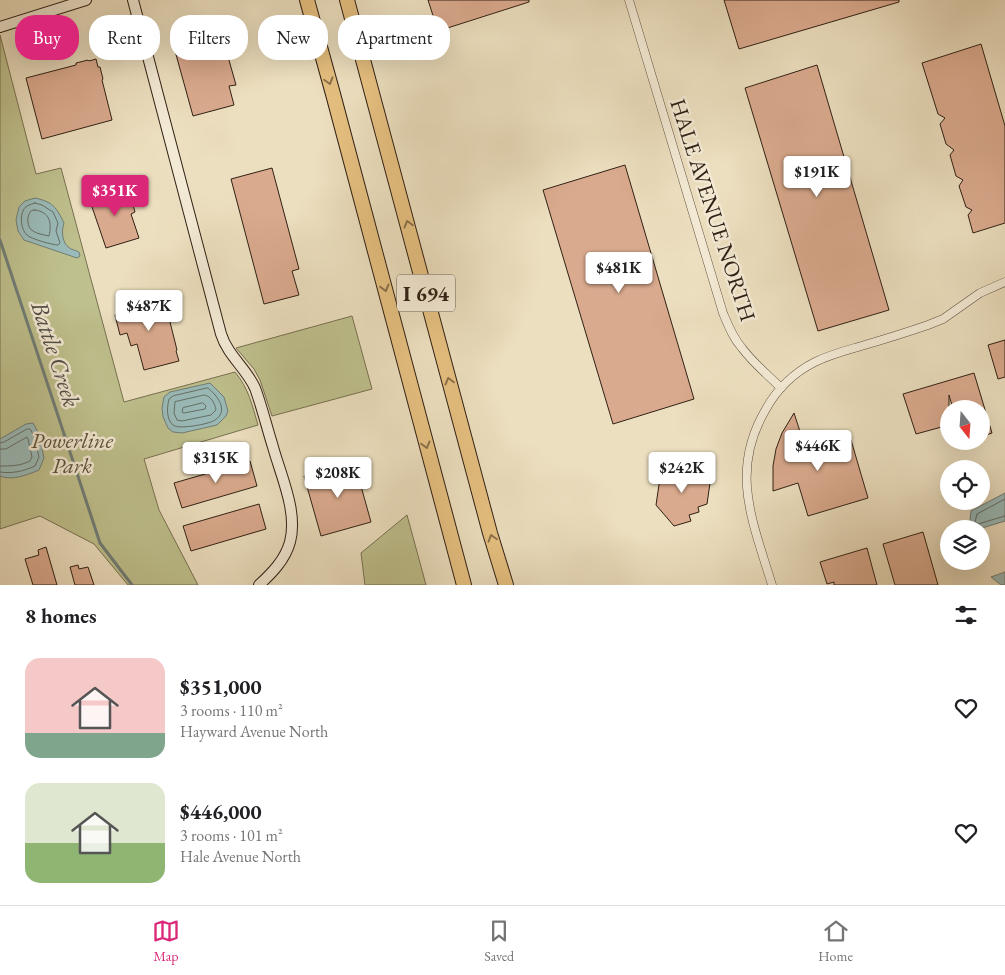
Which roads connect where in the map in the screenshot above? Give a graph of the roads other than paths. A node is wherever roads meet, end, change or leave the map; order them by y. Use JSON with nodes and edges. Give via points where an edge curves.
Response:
{"nodes":[{"id":1,"x":86,"y":0,"type":"edge"},
{"id":2,"x":133,"y":0,"type":"edge"},
{"id":3,"x":307,"y":0,"type":"edge"},
{"id":4,"x":347,"y":0,"type":"edge"},
{"id":5,"x":629,"y":0,"type":"edge"},
{"id":6,"x":0,"y":27,"type":"edge"},
{"id":7,"x":1004,"y":282,"type":"edge"},
{"id":8,"x":781,"y":388,"type":"junction"},
{"id":9,"x":259,"y":585,"type":"edge"},
{"id":10,"x":464,"y":585,"type":"edge"},
{"id":11,"x":506,"y":585,"type":"edge"},
{"id":12,"x":772,"y":585,"type":"edge"}],
"edges":[{"from":1,"to":6,"type":"street"},
{"from":2,"to":9,"type":"street","via":[[220,331],[228,351],[255,388],[290,506],[292,530],[288,549],[280,564]]},
{"from":3,"to":10,"type":"highway","number":"I 694","one_way":true},
{"from":11,"to":4,"type":"highway","number":"I 694","one_way":true},
{"from":5,"to":8,"type":"street","name":"HALE AVENUE NORTH","via":[[723,313],[741,347]]},
{"from":7,"to":8,"type":"street","via":[[980,293],[943,319],[814,362]]},
{"from":8,"to":12,"type":"street","via":[[753,434],[746,475],[752,518]]}]}
